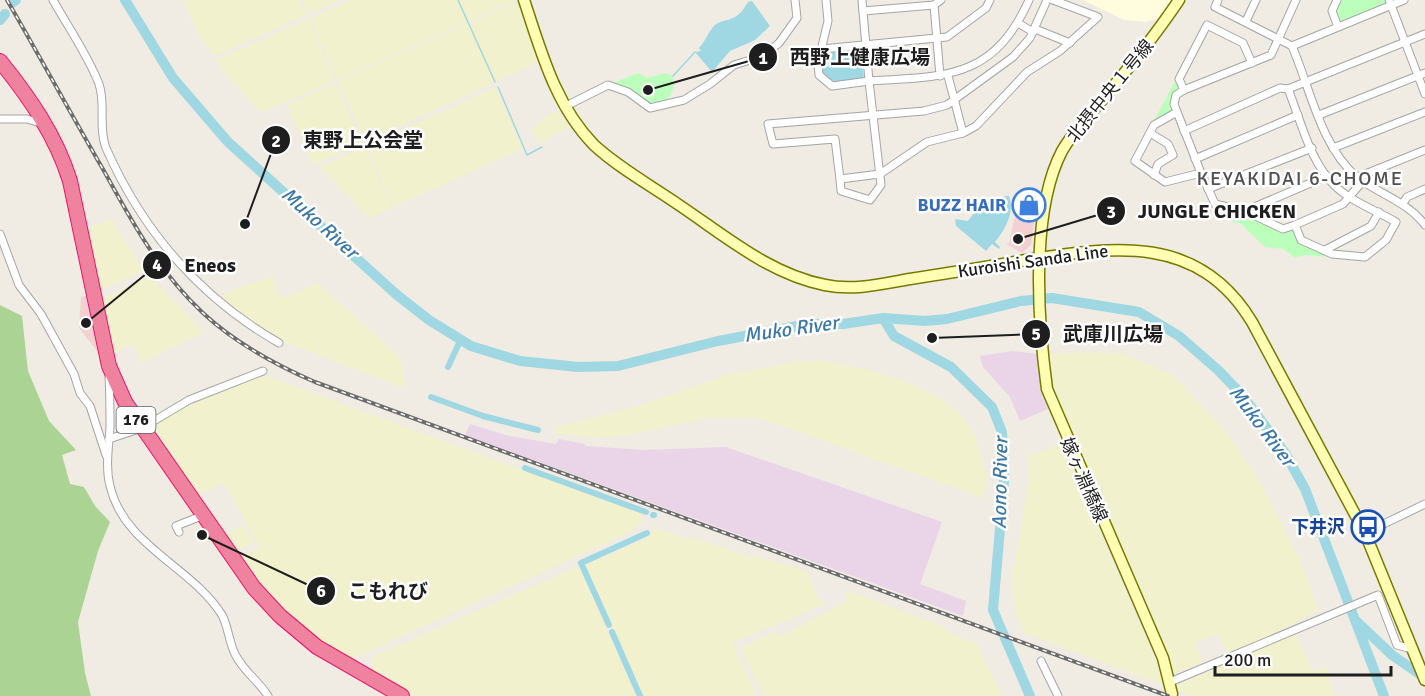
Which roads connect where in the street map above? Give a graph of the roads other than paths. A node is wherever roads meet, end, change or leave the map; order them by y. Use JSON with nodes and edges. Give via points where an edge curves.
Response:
{"nodes":[{"id":1,"x":53,"y":0,"type":"edge"},
{"id":2,"x":524,"y":0,"type":"edge"},
{"id":3,"x":795,"y":0,"type":"edge"},
{"id":4,"x":826,"y":0,"type":"edge"},
{"id":5,"x":862,"y":0,"type":"edge"},
{"id":6,"x":990,"y":0,"type":"edge"},
{"id":7,"x":1029,"y":0,"type":"edge"},
{"id":8,"x":1047,"y":0,"type":"edge"},
{"id":9,"x":1053,"y":0,"type":"edge"},
{"id":10,"x":1179,"y":0,"type":"edge"},
{"id":11,"x":1218,"y":0,"type":"edge"},
{"id":12,"x":1256,"y":0,"type":"edge"},
{"id":13,"x":1296,"y":0,"type":"edge"},
{"id":14,"x":1337,"y":0,"type":"edge"},
{"id":15,"x":1404,"y":0,"type":"edge"},
{"id":16,"x":937,"y":2,"type":"edge"},
{"id":17,"x":1390,"y":3,"type":"edge"},
{"id":18,"x":863,"y":11,"type":"junction"},
{"id":19,"x":1246,"y":21,"type":"junction"},
{"id":20,"x":1018,"y":23,"type":"junction"},
{"id":21,"x":1338,"y":27,"type":"junction"},
{"id":22,"x":1034,"y":30,"type":"junction"},
{"id":23,"x":1425,"y":34,"type":"edge"},
{"id":24,"x":1278,"y":37,"type":"junction"},
{"id":25,"x":937,"y":38,"type":"junction"},
{"id":26,"x":1405,"y":42,"type":"junction"},
{"id":27,"x":1070,"y":43,"type":"junction"},
{"id":28,"x":866,"y":44,"type":"junction"},
{"id":29,"x":1293,"y":46,"type":"junction"},
{"id":30,"x":822,"y":49,"type":"junction"},
{"id":31,"x":0,"y":61,"type":"edge"},
{"id":32,"x":1252,"y":63,"type":"junction"},
{"id":33,"x":1421,"y":74,"type":"edge"},
{"id":34,"x":944,"y":76,"type":"junction"},
{"id":35,"x":869,"y":81,"type":"junction"},
{"id":36,"x":1307,"y":82,"type":"junction"},
{"id":37,"x":1288,"y":89,"type":"junction"},
{"id":38,"x":1184,"y":90,"type":"junction"},
{"id":39,"x":1425,"y":94,"type":"edge"},
{"id":40,"x":954,"y":100,"type":"junction"},
{"id":41,"x":564,"y":108,"type":"junction"},
{"id":42,"x":1176,"y":112,"type":"junction"},
{"id":43,"x":1425,"y":112,"type":"edge"},
{"id":44,"x":873,"y":114,"type":"junction"},
{"id":45,"x":1298,"y":115,"type":"junction"},
{"id":46,"x":1319,"y":115,"type":"junction"},
{"id":47,"x":0,"y":119,"type":"edge"},
{"id":48,"x":45,"y":124,"type":"junction"},
{"id":49,"x":1184,"y":131,"type":"junction"},
{"id":50,"x":963,"y":133,"type":"junction"},
{"id":51,"x":1150,"y":133,"type":"junction"},
{"id":52,"x":1312,"y":148,"type":"junction"},
{"id":53,"x":1333,"y":148,"type":"junction"},
{"id":54,"x":1425,"y":150,"type":"edge"},
{"id":55,"x":1195,"y":159,"type":"junction"},
{"id":56,"x":1201,"y":173,"type":"junction"},
{"id":57,"x":880,"y":174,"type":"junction"},
{"id":58,"x":1154,"y":174,"type":"junction"},
{"id":59,"x":1327,"y":176,"type":"junction"},
{"id":60,"x":840,"y":179,"type":"junction"},
{"id":61,"x":1360,"y":179,"type":"junction"},
{"id":62,"x":1208,"y":189,"type":"junction"},
{"id":63,"x":1425,"y":189,"type":"edge"},
{"id":64,"x":1351,"y":197,"type":"junction"},
{"id":65,"x":1403,"y":203,"type":"junction"},
{"id":66,"x":1245,"y":211,"type":"junction"},
{"id":67,"x":1379,"y":212,"type":"junction"},
{"id":68,"x":1295,"y":225,"type":"junction"},
{"id":69,"x":1425,"y":225,"type":"edge"},
{"id":70,"x":0,"y":234,"type":"edge"},
{"id":71,"x":1325,"y":250,"type":"junction"},
{"id":72,"x":1040,"y":263,"type":"junction"},
{"id":73,"x":279,"y":343,"type":"dead end"},
{"id":74,"x":109,"y":366,"type":"junction"},
{"id":75,"x":263,"y":371,"type":"dead end"},
{"id":76,"x":142,"y":428,"type":"junction"},
{"id":77,"x":109,"y":439,"type":"junction"},
{"id":78,"x":107,"y":457,"type":"junction"},
{"id":79,"x":1425,"y":504,"type":"edge"},
{"id":80,"x":204,"y":515,"type":"junction"},
{"id":81,"x":179,"y":532,"type":"dead end"},
{"id":82,"x":1365,"y":533,"type":"junction"},
{"id":83,"x":1412,"y":649,"type":"junction"},
{"id":84,"x":1041,"y":661,"type":"dead end"},
{"id":85,"x":1425,"y":680,"type":"edge"},
{"id":86,"x":1171,"y":688,"type":"joint"},
{"id":87,"x":268,"y":696,"type":"edge"},
{"id":88,"x":402,"y":696,"type":"edge"},
{"id":89,"x":1058,"y":696,"type":"edge"}],
"edges":[{"from":1,"to":73,"type":"street","via":[[99,86],[106,147],[149,226],[215,300]]},
{"from":2,"to":41,"type":"main road","name":"Kuroishi Sanda Line"},
{"from":3,"to":41,"type":"street","via":[[797,18],[780,44],[763,56],[734,65],[684,100],[651,108],[628,92],[608,85]]},
{"from":4,"to":30,"type":"street","via":[[828,21]]},
{"from":5,"to":18,"type":"street"},
{"from":6,"to":25,"type":"street","via":[[986,9],[947,37]]},
{"from":7,"to":20,"type":"street"},
{"from":8,"to":22,"type":"street"},
{"from":9,"to":27,"type":"street","via":[[1098,17]]},
{"from":10,"to":72,"type":"main road","name":"北摂中央１号線","via":[[1150,43],[1063,150],[1049,186]]},
{"from":11,"to":19,"type":"street","via":[[1215,7]]},
{"from":12,"to":19,"type":"street"},
{"from":13,"to":24,"type":"street"},
{"from":14,"to":21,"type":"street","via":[[1332,11]]},
{"from":15,"to":17,"type":"street"},
{"from":16,"to":18,"type":"street"},
{"from":16,"to":25,"type":"street"},
{"from":17,"to":21,"type":"street"},
{"from":17,"to":26,"type":"street"},
{"from":18,"to":28,"type":"street"},
{"from":19,"to":24,"type":"street"},
{"from":20,"to":22,"type":"street"},
{"from":20,"to":34,"type":"street","via":[[987,57]]},
{"from":21,"to":29,"type":"street"},
{"from":22,"to":27,"type":"street"},
{"from":22,"to":40,"type":"street","via":[[1013,57]]},
{"from":23,"to":26,"type":"street"},
{"from":24,"to":29,"type":"street"},
{"from":24,"to":32,"type":"street","via":[[1271,55]]},
{"from":25,"to":28,"type":"street"},
{"from":25,"to":34,"type":"street"},
{"from":26,"to":33,"type":"street"},
{"from":26,"to":36,"type":"street"},
{"from":27,"to":50,"type":"street","via":[[1027,72],[989,115]]},
{"from":28,"to":30,"type":"street"},
{"from":28,"to":35,"type":"street"},
{"from":29,"to":36,"type":"street"},
{"from":30,"to":35,"type":"street","via":[[818,69],[826,84]]},
{"from":31,"to":48,"type":"highway","number":"176"},
{"from":32,"to":38,"type":"street"},
{"from":32,"to":38,"type":"street","via":[[1243,43],[1207,25],[1179,79]]},
{"from":33,"to":39,"type":"street"},
{"from":33,"to":46,"type":"street"},
{"from":34,"to":35,"type":"street"},
{"from":34,"to":40,"type":"street"},
{"from":35,"to":44,"type":"street"},
{"from":36,"to":37,"type":"street"},
{"from":36,"to":46,"type":"street"},
{"from":37,"to":45,"type":"street"},
{"from":37,"to":49,"type":"street","via":[[1280,88]]},
{"from":38,"to":42,"type":"street","via":[[1176,95]]},
{"from":40,"to":44,"type":"street","via":[[935,109]]},
{"from":40,"to":50,"type":"street"},
{"from":41,"to":72,"type":"main road","name":"Kuroishi Sanda Line","via":[[576,127],[606,156],[740,247],[798,278],[847,288]]},
{"from":42,"to":49,"type":"street"},
{"from":42,"to":51,"type":"street","via":[[1154,125]]},
{"from":43,"to":53,"type":"street"},
{"from":44,"to":57,"type":"street"},
{"from":44,"to":60,"type":"street","via":[[768,124],[773,144],[835,139]]},
{"from":45,"to":52,"type":"street"},
{"from":45,"to":55,"type":"street"},
{"from":46,"to":53,"type":"street"},
{"from":47,"to":48,"type":"street"},
{"from":48,"to":74,"type":"highway","number":"176","via":[[70,180]]},
{"from":49,"to":55,"type":"street"},
{"from":50,"to":57,"type":"street","via":[[927,142]]},
{"from":51,"to":58,"type":"street","via":[[1135,161]]},
{"from":51,"to":58,"type":"street","via":[[1168,144],[1173,156],[1158,164]]},
{"from":52,"to":59,"type":"street"},
{"from":52,"to":62,"type":"street"},
{"from":53,"to":61,"type":"street"},
{"from":54,"to":61,"type":"street"},
{"from":55,"to":56,"type":"street"},
{"from":56,"to":58,"type":"street","via":[[1165,182]]},
{"from":56,"to":62,"type":"street"},
{"from":57,"to":60,"type":"street"},
{"from":57,"to":60,"type":"street","via":[[881,185],[870,200],[842,191]]},
{"from":59,"to":64,"type":"street"},
{"from":59,"to":66,"type":"street"},
{"from":61,"to":64,"type":"street"},
{"from":61,"to":65,"type":"street"},
{"from":62,"to":66,"type":"street","via":[[1215,204]]},
{"from":63,"to":65,"type":"street"},
{"from":64,"to":67,"type":"street"},
{"from":64,"to":68,"type":"street"},
{"from":65,"to":69,"type":"street"},
{"from":66,"to":68,"type":"street","via":[[1283,229]]},
{"from":67,"to":71,"type":"street","via":[[1371,226]]},
{"from":67,"to":71,"type":"street","via":[[1396,222],[1386,240],[1365,257]]},
{"from":68,"to":71,"type":"street","via":[[1301,240]]},
{"from":70,"to":78,"type":"street","via":[[19,285],[41,314],[90,406]]},
{"from":72,"to":82,"type":"main road","name":"Kuroishi Sanda Line","via":[[1108,248],[1143,250],[1199,269],[1231,291],[1264,343]]},
{"from":72,"to":86,"type":"main road","name":"嫁ヶ淵橋線","via":[[1041,342],[1047,389],[1162,658]]},
{"from":74,"to":76,"type":"highway","number":"176"},
{"from":74,"to":77,"type":"street"},
{"from":75,"to":76,"type":"street","via":[[189,400]]},
{"from":76,"to":77,"type":"street"},
{"from":76,"to":80,"type":"highway","number":"176"},
{"from":77,"to":78,"type":"street"},
{"from":78,"to":87,"type":"street","via":[[110,486],[133,531],[222,615],[234,653]]},
{"from":79,"to":82,"type":"street"},
{"from":80,"to":81,"type":"street","via":[[176,526]]},
{"from":80,"to":88,"type":"highway","number":"176","via":[[254,588],[296,631]]},
{"from":82,"to":83,"type":"main road","name":"Kuroishi Sanda Line"},
{"from":83,"to":85,"type":"main road","name":"Kuroishi Sanda Line"},
{"from":83,"to":86,"type":"street","via":[[1397,645],[1376,596]]},
{"from":84,"to":89,"type":"street"}]}
